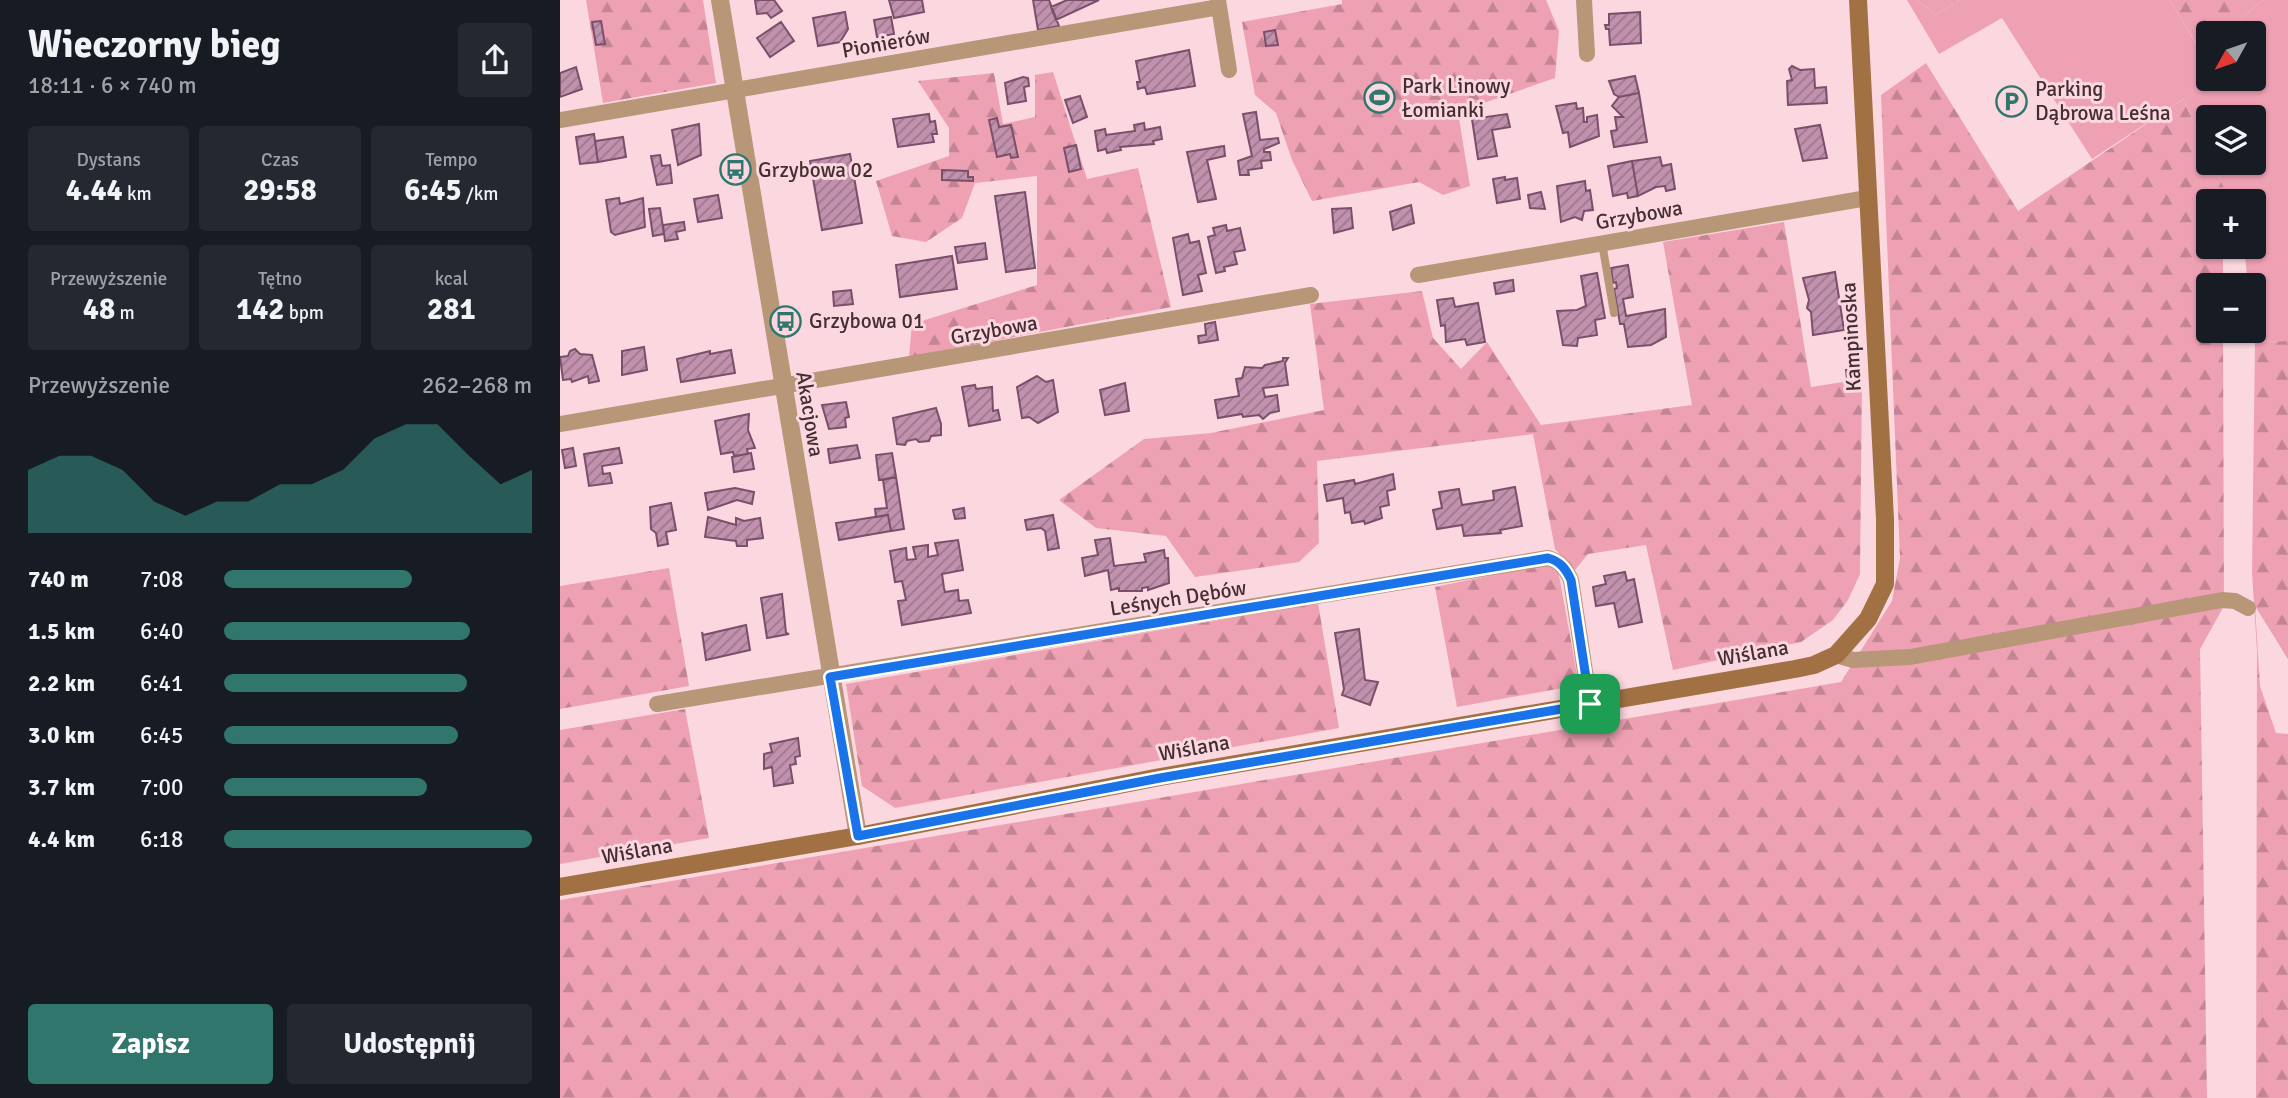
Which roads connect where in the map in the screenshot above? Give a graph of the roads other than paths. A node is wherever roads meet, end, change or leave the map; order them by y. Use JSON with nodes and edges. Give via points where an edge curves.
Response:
{"nodes":[{"id":1,"x":720,"y":0,"type":"edge"},
{"id":2,"x":1584,"y":0,"type":"edge"},
{"id":3,"x":1858,"y":0,"type":"edge"},
{"id":4,"x":1218,"y":3,"type":"edge"},
{"id":5,"x":1587,"y":54,"type":"dead end"},
{"id":6,"x":1229,"y":70,"type":"dead end"},
{"id":7,"x":734,"y":89,"type":"junction"},
{"id":8,"x":560,"y":120,"type":"edge"},
{"id":9,"x":1867,"y":198,"type":"junction"},
{"id":10,"x":1602,"y":243,"type":"junction"},
{"id":11,"x":1418,"y":275,"type":"dead end"},
{"id":12,"x":1311,"y":295,"type":"dead end"},
{"id":13,"x":1614,"y":313,"type":"dead end"},
{"id":14,"x":782,"y":387,"type":"junction"},
{"id":15,"x":560,"y":424,"type":"edge"},
{"id":16,"x":2248,"y":608,"type":"dead end"},
{"id":17,"x":1836,"y":655,"type":"junction"},
{"id":18,"x":830,"y":677,"type":"junction"},
{"id":19,"x":657,"y":704,"type":"dead end"},
{"id":20,"x":1590,"y":704,"type":"junction"},
{"id":21,"x":858,"y":836,"type":"junction"},
{"id":22,"x":560,"y":887,"type":"edge"}],
"edges":[{"from":1,"to":7,"type":"street","name":"Akacjowa"},
{"from":2,"to":5,"type":"street"},
{"from":3,"to":9,"type":"main road","name":"Kampinoska"},
{"from":4,"to":6,"type":"street"},
{"from":4,"to":7,"type":"street","name":"Pionierów"},
{"from":7,"to":8,"type":"street","name":"Pionierów"},
{"from":7,"to":14,"type":"street","name":"Akacjowa"},
{"from":9,"to":10,"type":"street","name":"Grzybowa"},
{"from":9,"to":17,"type":"main road","name":"Kampinoska","via":[[1885,584],[1868,619]]},
{"from":10,"to":11,"type":"street","name":"Grzybowa"},
{"from":10,"to":13,"type":"lane"},
{"from":12,"to":14,"type":"street","name":"Grzybowa"},
{"from":14,"to":15,"type":"street","name":"Grzybowa"},
{"from":14,"to":18,"type":"street","name":"Akacjowa"},
{"from":16,"to":17,"type":"street","via":[[2222,600],[1910,657],[1853,660]]},
{"from":17,"to":20,"type":"main road","name":"Wiślana","via":[[1814,665]]},
{"from":18,"to":19,"type":"street","name":"Leśnych Dębów"},
{"from":18,"to":20,"type":"street","name":"Leśnych Dębów","via":[[1548,558],[1566,570],[1571,580]]},
{"from":18,"to":21,"type":"street","name":"Akacjowa"},
{"from":20,"to":21,"type":"main road","name":"Wiślana"},
{"from":21,"to":22,"type":"main road","name":"Wiślana"}]}
